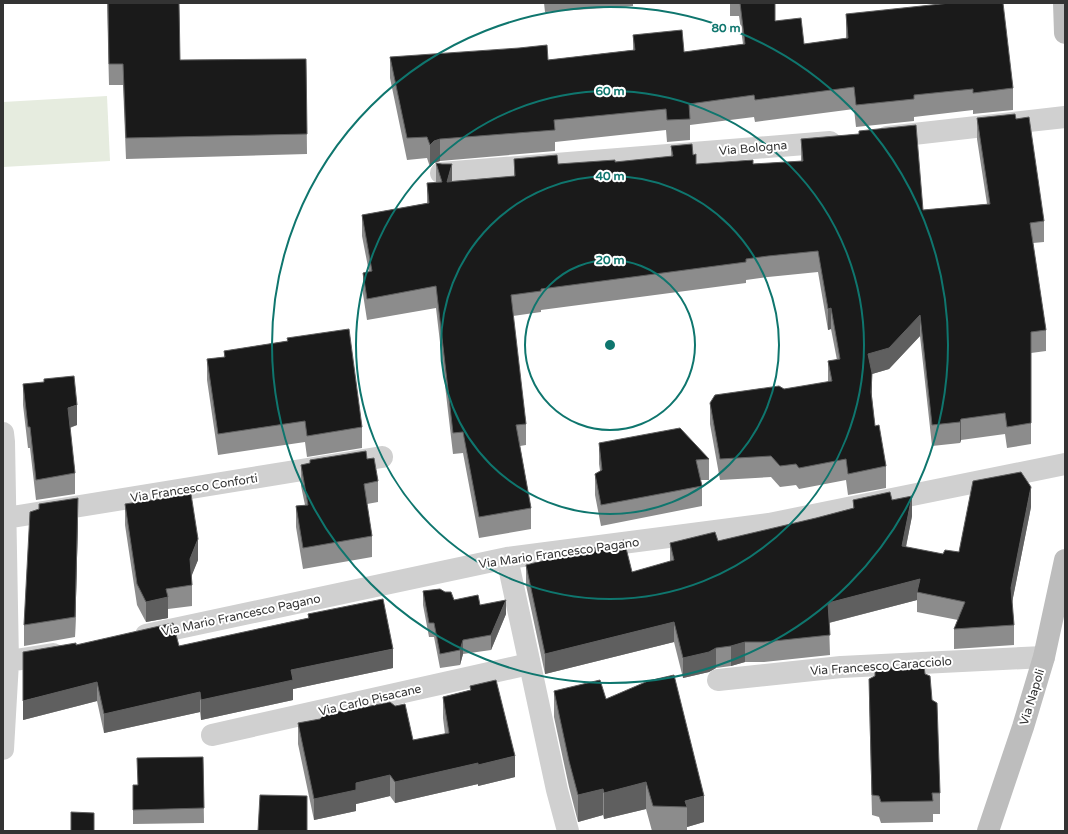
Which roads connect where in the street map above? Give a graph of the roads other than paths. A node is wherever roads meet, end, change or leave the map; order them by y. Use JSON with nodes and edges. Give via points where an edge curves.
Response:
{"nodes":[{"id":1,"x":1064,"y":3,"type":"edge"},
{"id":2,"x":1065,"y":33,"type":"edge"},
{"id":3,"x":1065,"y":117,"type":"edge"},
{"id":4,"x":441,"y":173,"type":"edge"},
{"id":5,"x":4,"y":439,"type":"edge"},
{"id":6,"x":382,"y":457,"type":"dead end"},
{"id":7,"x":1065,"y":464,"type":"edge"},
{"id":8,"x":6,"y":518,"type":"junction"},
{"id":9,"x":507,"y":558,"type":"junction"},
{"id":10,"x":1065,"y":560,"type":"edge"},
{"id":11,"x":130,"y":639,"type":"edge"},
{"id":12,"x":75,"y":650,"type":"edge"},
{"id":13,"x":1044,"y":657,"type":"junction"},
{"id":14,"x":6,"y":662,"type":"edge"},
{"id":15,"x":529,"y":664,"type":"junction"},
{"id":16,"x":718,"y":680,"type":"dead end"},
{"id":17,"x":212,"y":735,"type":"dead end"},
{"id":18,"x":3,"y":749,"type":"edge"},
{"id":19,"x":568,"y":831,"type":"edge"},
{"id":20,"x":988,"y":831,"type":"edge"}],
"edges":[{"from":1,"to":2,"type":"main road"},
{"from":3,"to":4,"type":"street","name":"Via Bologna","via":[[858,139]]},
{"from":5,"to":8,"type":"street"},
{"from":6,"to":8,"type":"street","name":"Via Francesco Conforti"},
{"from":7,"to":9,"type":"street","name":"Via Mario Francesco Pagano","via":[[769,524]]},
{"from":8,"to":14,"type":"street"},
{"from":9,"to":11,"type":"street","name":"Via Mario Francesco Pagano"},
{"from":9,"to":15,"type":"street"},
{"from":10,"to":13,"type":"main road","name":"Via Napoli"},
{"from":12,"to":14,"type":"street"},
{"from":13,"to":16,"type":"street","name":"Via Francesco Caracciolo","via":[[841,667]]},
{"from":13,"to":20,"type":"main road","name":"Via Napoli"},
{"from":14,"to":18,"type":"street"},
{"from":15,"to":17,"type":"street","name":"Via Carlo Pisacane"},
{"from":15,"to":19,"type":"street","via":[[556,790]]}]}
